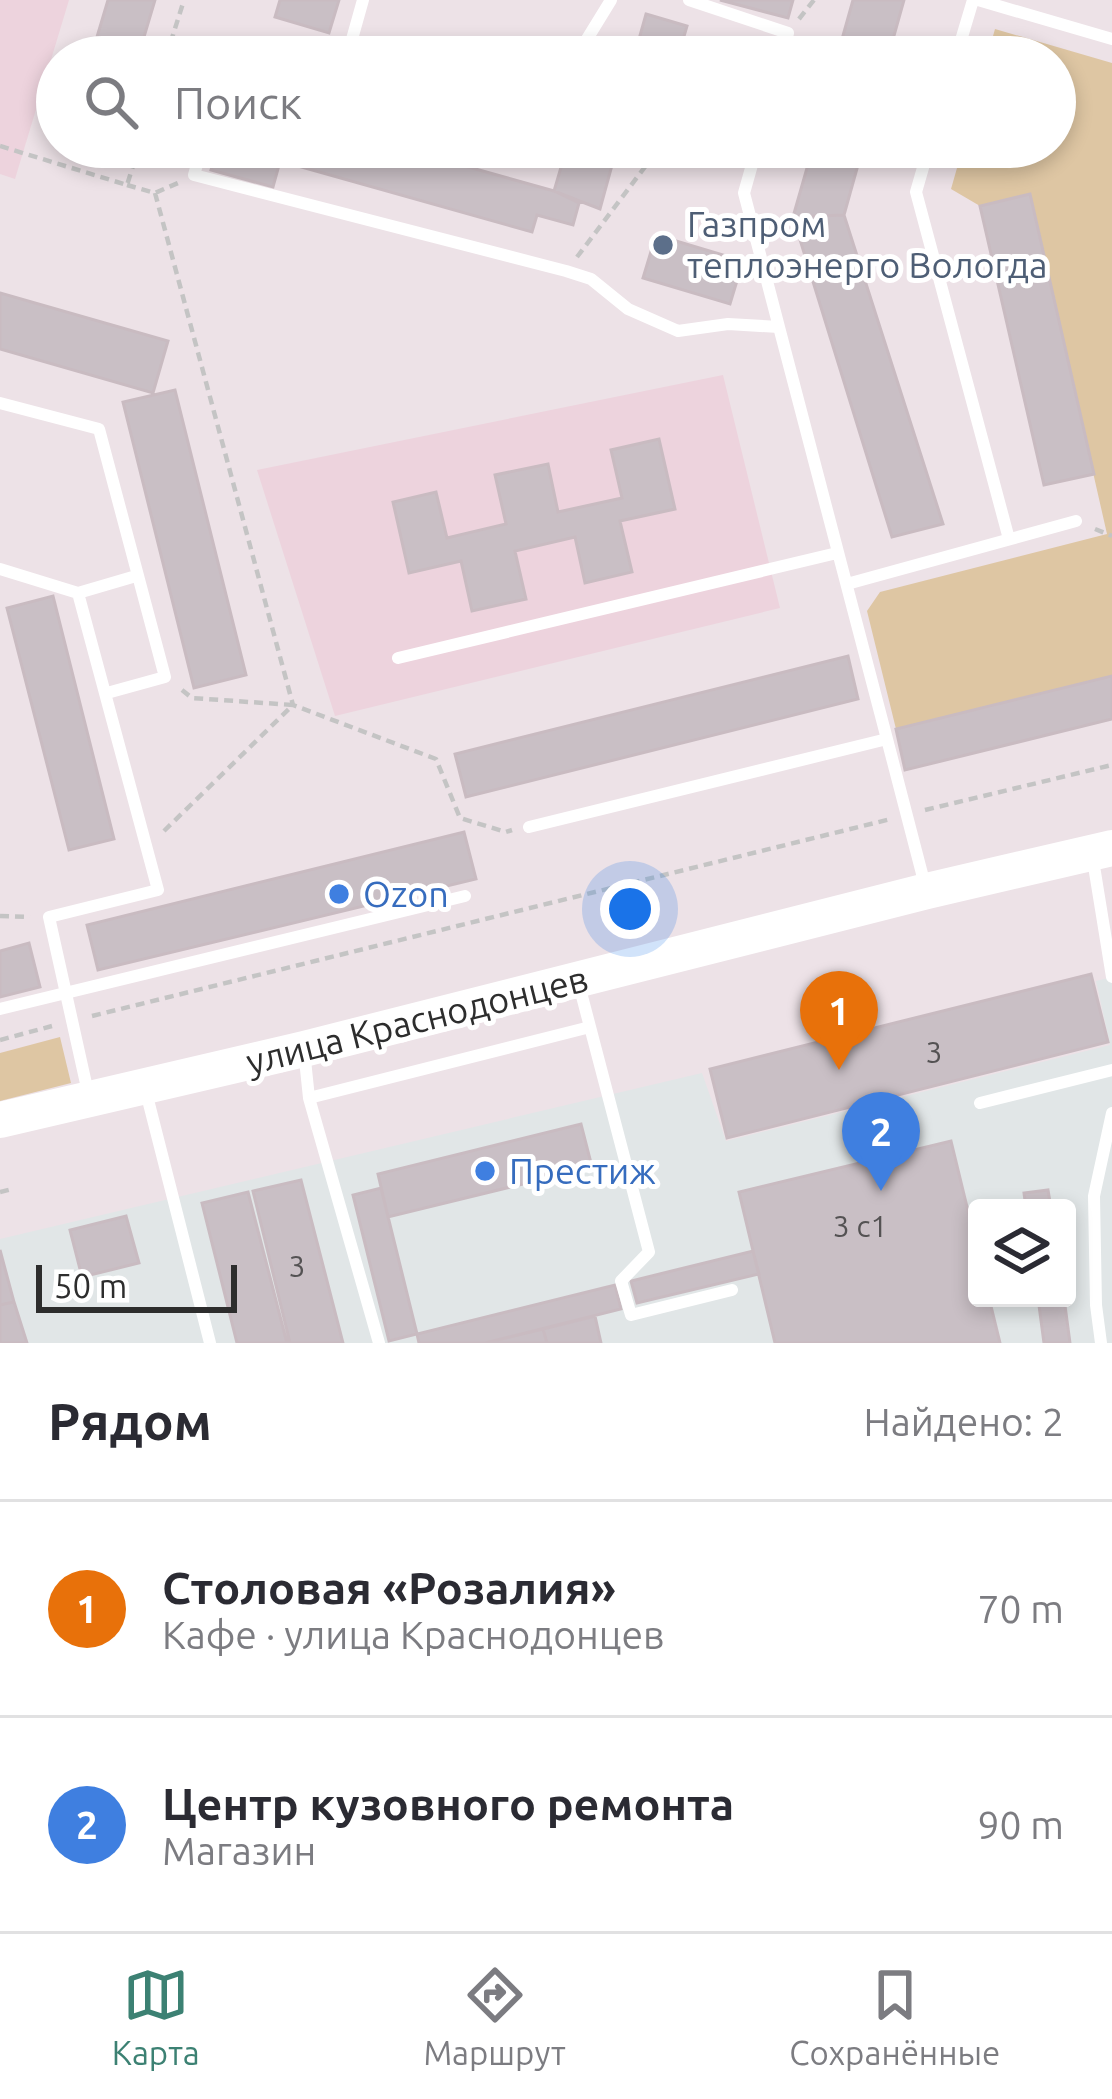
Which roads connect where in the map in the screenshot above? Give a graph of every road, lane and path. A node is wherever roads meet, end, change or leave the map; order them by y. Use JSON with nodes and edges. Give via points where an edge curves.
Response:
{"nodes":[{"id":1,"x":184,"y":0,"type":"edge"},
{"id":2,"x":364,"y":0,"type":"edge"},
{"id":3,"x":610,"y":0,"type":"edge"},
{"id":4,"x":688,"y":0,"type":"edge"},
{"id":5,"x":976,"y":0,"type":"edge"},
{"id":6,"x":173,"y":36,"type":"edge"},
{"id":7,"x":353,"y":36,"type":"edge"},
{"id":8,"x":589,"y":36,"type":"edge"},
{"id":9,"x":787,"y":36,"type":"edge"},
{"id":10,"x":963,"y":36,"type":"edge"},
{"id":11,"x":1112,"y":39,"type":"edge"},
{"id":12,"x":0,"y":146,"type":"edge"},
{"id":13,"x":36,"y":157,"type":"edge"},
{"id":14,"x":72,"y":168,"type":"edge"},
{"id":15,"x":132,"y":168,"type":"edge"},
{"id":16,"x":196,"y":168,"type":"edge"},
{"id":17,"x":644,"y":168,"type":"edge"},
{"id":18,"x":752,"y":168,"type":"edge"},
{"id":19,"x":923,"y":168,"type":"edge"},
{"id":20,"x":194,"y":175,"type":"junction"},
{"id":21,"x":127,"y":185,"type":"junction"},
{"id":22,"x":155,"y":193,"type":"junction"},
{"id":23,"x":566,"y":271,"type":"junction"},
{"id":24,"x":779,"y":327,"type":"junction"},
{"id":25,"x":0,"y":404,"type":"edge"},
{"id":26,"x":1076,"y":521,"type":"dead end"},
{"id":27,"x":1009,"y":539,"type":"junction"},
{"id":28,"x":837,"y":554,"type":"junction"},
{"id":29,"x":0,"y":569,"type":"edge"},
{"id":30,"x":136,"y":576,"type":"junction"},
{"id":31,"x":847,"y":584,"type":"junction"},
{"id":32,"x":78,"y":593,"type":"junction"},
{"id":33,"x":398,"y":658,"type":"dead end"},
{"id":34,"x":165,"y":677,"type":"junction"},
{"id":35,"x":107,"y":693,"type":"junction"},
{"id":36,"x":293,"y":705,"type":"junction"},
{"id":37,"x":887,"y":740,"type":"junction"},
{"id":38,"x":1112,"y":765,"type":"edge"},
{"id":39,"x":905,"y":815,"type":"junction"},
{"id":40,"x":529,"y":827,"type":"joint"},
{"id":41,"x":147,"y":848,"type":"junction"},
{"id":42,"x":1102,"y":850,"type":"edge"},
{"id":43,"x":927,"y":891,"type":"junction"},
{"id":44,"x":465,"y":896,"type":"dead end"},
{"id":45,"x":0,"y":916,"type":"edge"},
{"id":46,"x":49,"y":917,"type":"junction"},
{"id":47,"x":1112,"y":976,"type":"edge"},
{"id":48,"x":578,"y":980,"type":"junction"},
{"id":49,"x":67,"y":993,"type":"junction"},
{"id":50,"x":0,"y":1009,"type":"edge"},
{"id":51,"x":73,"y":1021,"type":"junction"},
{"id":52,"x":590,"y":1027,"type":"junction"},
{"id":53,"x":0,"y":1040,"type":"edge"},
{"id":54,"x":304,"y":1049,"type":"junction"},
{"id":55,"x":1112,"y":1070,"type":"edge"},
{"id":56,"x":145,"y":1085,"type":"junction"},
{"id":57,"x":89,"y":1098,"type":"junction"},
{"id":58,"x":310,"y":1098,"type":"junction"},
{"id":59,"x":980,"y":1103,"type":"dead end"},
{"id":60,"x":1112,"y":1113,"type":"edge"},
{"id":61,"x":0,"y":1120,"type":"edge"},
{"id":62,"x":12,"y":1189,"type":"dead end"},
{"id":63,"x":0,"y":1192,"type":"edge"},
{"id":64,"x":732,"y":1290,"type":"dead end"},
{"id":65,"x":210,"y":1343,"type":"edge"},
{"id":66,"x":379,"y":1343,"type":"edge"},
{"id":67,"x":1101,"y":1343,"type":"edge"}],
"edges":[{"from":1,"to":6,"type":"path"},
{"from":2,"to":7,"type":"lane"},
{"from":3,"to":8,"type":"lane"},
{"from":4,"to":9,"type":"lane"},
{"from":5,"to":10,"type":"lane"},
{"from":5,"to":11,"type":"lane"},
{"from":12,"to":13,"type":"path"},
{"from":14,"to":21,"type":"path"},
{"from":15,"to":21,"type":"path"},
{"from":16,"to":20,"type":"lane"},
{"from":17,"to":23,"type":"path"},
{"from":18,"to":24,"type":"lane","via":[[745,194]]},
{"from":19,"to":27,"type":"lane","via":[[916,192]]},
{"from":20,"to":22,"type":"path"},
{"from":20,"to":23,"type":"lane"},
{"from":21,"to":22,"type":"path"},
{"from":22,"to":36,"type":"path"},
{"from":23,"to":24,"type":"lane","via":[[678,331]]},
{"from":24,"to":28,"type":"lane"},
{"from":25,"to":30,"type":"lane","via":[[99,429]]},
{"from":26,"to":27,"type":"lane"},
{"from":27,"to":31,"type":"lane"},
{"from":28,"to":31,"type":"lane"},
{"from":28,"to":33,"type":"lane"},
{"from":29,"to":32,"type":"lane"},
{"from":30,"to":32,"type":"lane"},
{"from":30,"to":34,"type":"lane"},
{"from":31,"to":37,"type":"lane"},
{"from":32,"to":35,"type":"lane"},
{"from":34,"to":35,"type":"lane"},
{"from":34,"to":36,"type":"path","via":[[192,698]]},
{"from":35,"to":41,"type":"lane"},
{"from":36,"to":40,"type":"path","via":[[436,759],[460,818],[506,832]]},
{"from":36,"to":41,"type":"path"},
{"from":37,"to":39,"type":"lane"},
{"from":37,"to":40,"type":"lane"},
{"from":38,"to":39,"type":"path"},
{"from":39,"to":43,"type":"lane"},
{"from":39,"to":51,"type":"path"},
{"from":41,"to":46,"type":"lane","via":[[158,890]]},
{"from":42,"to":43,"type":"main road","name":"улица Краснодонцев"},
{"from":42,"to":47,"type":"lane"},
{"from":43,"to":48,"type":"main road","name":"улица Краснодонцев"},
{"from":44,"to":49,"type":"lane"},
{"from":45,"to":46,"type":"path"},
{"from":46,"to":49,"type":"lane"},
{"from":48,"to":52,"type":"lane"},
{"from":48,"to":54,"type":"main road","name":"улица Краснодонцев"},
{"from":49,"to":50,"type":"lane"},
{"from":49,"to":51,"type":"lane"},
{"from":51,"to":53,"type":"path"},
{"from":51,"to":57,"type":"lane"},
{"from":52,"to":58,"type":"lane"},
{"from":52,"to":64,"type":"lane","via":[[649,1252],[621,1281],[631,1316]]},
{"from":54,"to":56,"type":"main road","name":"улица Краснодонцев"},
{"from":54,"to":58,"type":"lane"},
{"from":55,"to":59,"type":"lane"},
{"from":56,"to":57,"type":"main road","name":"улица Краснодонцев"},
{"from":56,"to":65,"type":"lane"},
{"from":57,"to":61,"type":"main road","name":"улица Краснодонцев"},
{"from":58,"to":66,"type":"lane"},
{"from":60,"to":67,"type":"lane","via":[[1094,1196]]},
{"from":62,"to":63,"type":"path"}]}
